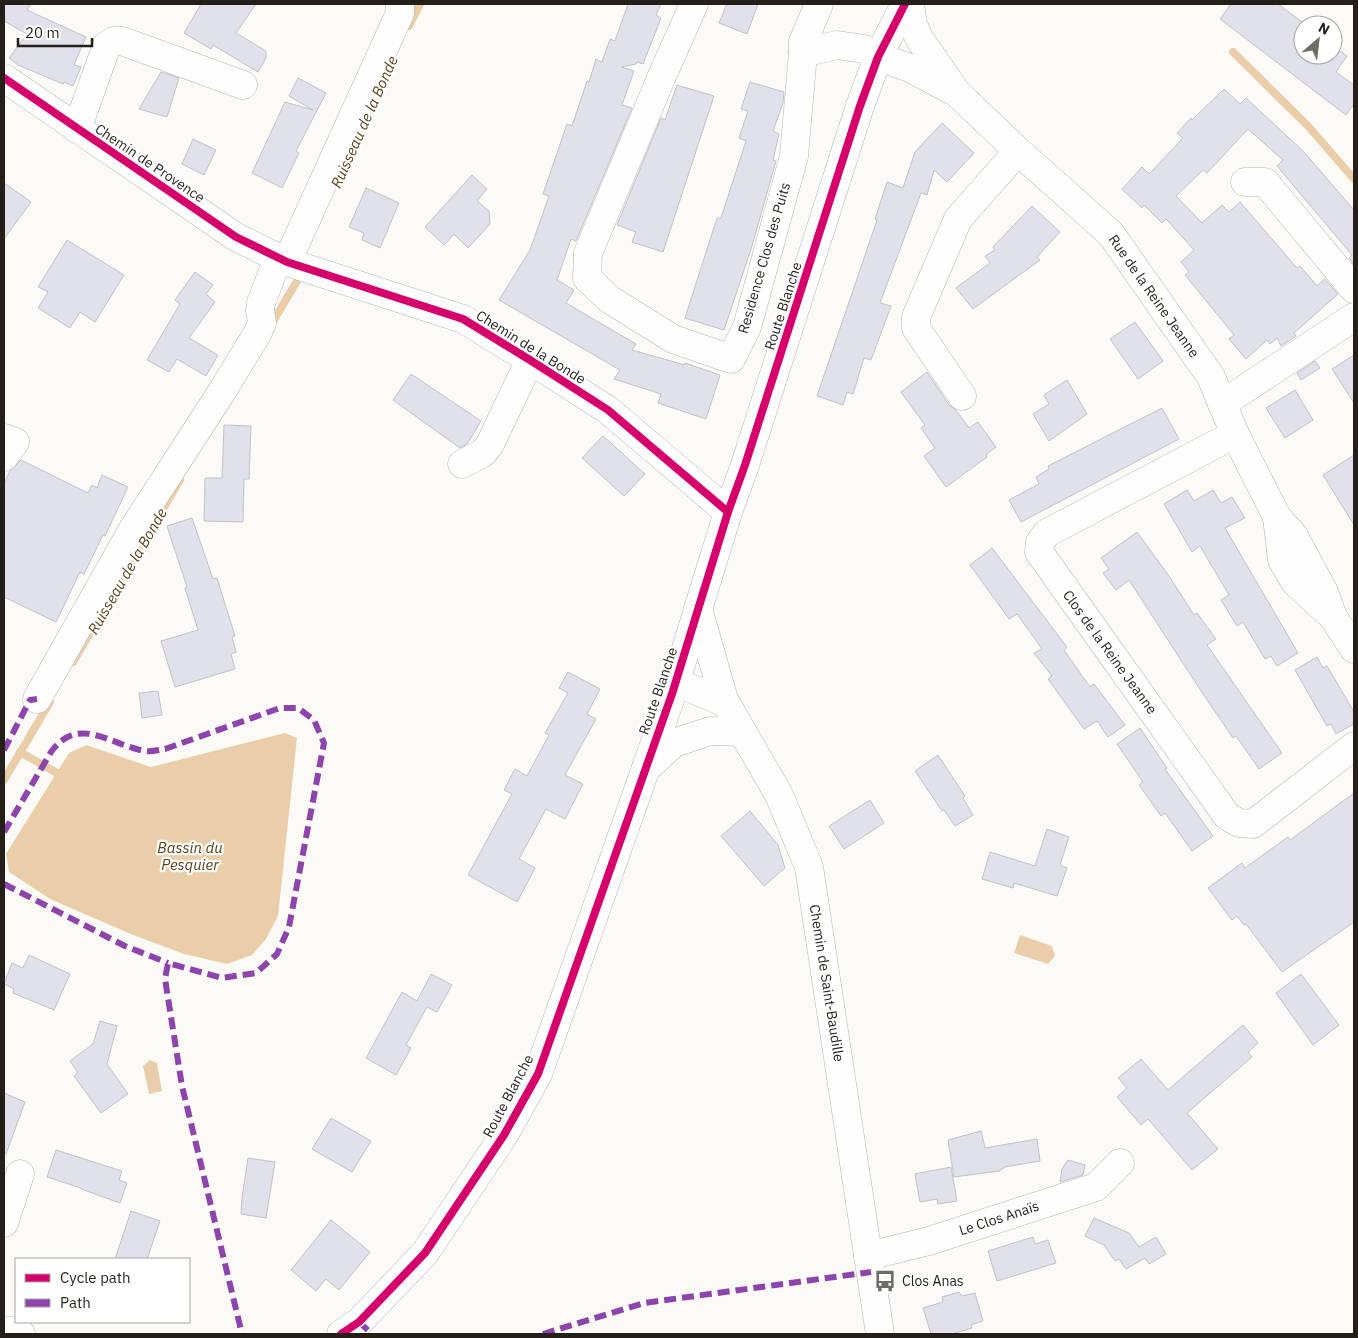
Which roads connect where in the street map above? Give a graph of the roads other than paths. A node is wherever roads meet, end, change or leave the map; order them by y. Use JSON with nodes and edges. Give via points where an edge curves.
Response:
{"nodes":[{"id":1,"x":400,"y":4,"type":"edge"},
{"id":2,"x":694,"y":4,"type":"edge"},
{"id":3,"x":819,"y":4,"type":"edge"},
{"id":4,"x":905,"y":4,"type":"edge"},
{"id":5,"x":910,"y":4,"type":"edge"},
{"id":6,"x":804,"y":53,"type":"junction"},
{"id":7,"x":878,"y":57,"type":"junction"},
{"id":8,"x":4,"y":78,"type":"edge"},
{"id":9,"x":243,"y":85,"type":"dead end"},
{"id":10,"x":957,"y":93,"type":"junction"},
{"id":11,"x":77,"y":129,"type":"junction"},
{"id":12,"x":1018,"y":151,"type":"junction"},
{"id":13,"x":1245,"y":182,"type":"dead end"},
{"id":14,"x":283,"y":260,"type":"junction"},
{"id":15,"x":1354,"y":290,"type":"edge"},
{"id":16,"x":1354,"y":317,"type":"edge"},
{"id":17,"x":530,"y":360,"type":"junction"},
{"id":18,"x":962,"y":396,"type":"dead end"},
{"id":19,"x":1222,"y":404,"type":"junction"},
{"id":20,"x":1236,"y":434,"type":"junction"},
{"id":21,"x":4,"y":438,"type":"edge"},
{"id":22,"x":4,"y":458,"type":"edge"},
{"id":23,"x":462,"y":464,"type":"dead end"},
{"id":24,"x":728,"y":512,"type":"junction"},
{"id":25,"x":698,"y":609,"type":"junction"},
{"id":26,"x":1354,"y":649,"type":"edge"},
{"id":27,"x":674,"y":688,"type":"junction"},
{"id":28,"x":37,"y":698,"type":"dead end"},
{"id":29,"x":725,"y":703,"type":"junction"},
{"id":30,"x":742,"y":732,"type":"junction"},
{"id":31,"x":1354,"y":746,"type":"edge"},
{"id":32,"x":644,"y":771,"type":"junction"},
{"id":33,"x":1120,"y":1162,"type":"dead end"},
{"id":34,"x":20,"y":1174,"type":"dead end"},
{"id":35,"x":4,"y":1224,"type":"edge"},
{"id":36,"x":868,"y":1256,"type":"junction"},
{"id":37,"x":4,"y":1331,"type":"edge"},
{"id":38,"x":21,"y":1334,"type":"edge"},
{"id":39,"x":341,"y":1334,"type":"edge"},
{"id":40,"x":880,"y":1334,"type":"edge"}],
"edges":[{"from":1,"to":14,"type":"street","via":[[400,13]]},
{"from":2,"to":6,"type":"street","name":"Residence Clos des Puits","via":[[588,253],[587,278],[609,299],[673,339],[731,359],[747,327],[794,156]]},
{"from":3,"to":6,"type":"street","name":"Residence Clos des Puits","via":[[803,42]]},
{"from":4,"to":7,"type":"street","name":"Route Blanche"},
{"from":5,"to":10,"type":"street","name":"Rue de la Reine Jeanne","via":[[919,38]]},
{"from":6,"to":7,"type":"street","via":[[837,45],[864,49]]},
{"from":7,"to":10,"type":"street","name":"Rue de la Reine Jeanne","via":[[910,68]]},
{"from":7,"to":24,"type":"street","name":"Route Blanche"},
{"from":8,"to":11,"type":"street","name":"Chemin de Provence"},
{"from":9,"to":11,"type":"street","via":[[122,41],[114,41],[107,45]]},
{"from":10,"to":12,"type":"street","name":"Rue de la Reine Jeanne"},
{"from":11,"to":14,"type":"street","name":"Chemin de Provence","via":[[236,237]]},
{"from":12,"to":18,"type":"street","via":[[958,219],[916,317],[916,328]]},
{"from":12,"to":19,"type":"street","name":"Rue de la Reine Jeanne","via":[[1111,234],[1211,377]]},
{"from":13,"to":15,"type":"street","via":[[1265,182]]},
{"from":14,"to":17,"type":"street","name":"Chemin de la Bonde","via":[[463,320]]},
{"from":14,"to":28,"type":"street","via":[[261,304],[262,323],[257,334],[133,529]]},
{"from":16,"to":19,"type":"street"},
{"from":17,"to":23,"type":"street","via":[[490,444],[483,453]]},
{"from":17,"to":24,"type":"street","name":"Chemin de la Bonde","via":[[608,410]]},
{"from":19,"to":20,"type":"street","name":"Rue de la Reine Jeanne"},
{"from":20,"to":26,"type":"street","name":"Rue de la Reine Jeanne","via":[[1277,517],[1282,560],[1295,582],[1333,617]]},
{"from":20,"to":31,"type":"street","name":"Clos de la Reine Jeanne","via":[[1048,533],[1040,542],[1039,552],[1227,816],[1240,823],[1253,824]]},
{"from":21,"to":22,"type":"street","via":[[14,442]]},
{"from":24,"to":25,"type":"street","name":"Route Blanche"},
{"from":25,"to":27,"type":"street","name":"Route Blanche"},
{"from":25,"to":29,"type":"street","name":"Chemin de Saint-Baudille"},
{"from":27,"to":29,"type":"street"},
{"from":27,"to":30,"type":"street"},
{"from":27,"to":32,"type":"street","name":"Route Blanche"},
{"from":29,"to":30,"type":"street","name":"Chemin de Saint-Baudille"},
{"from":30,"to":32,"type":"street","via":[[710,731],[674,743]]},
{"from":30,"to":36,"type":"street","name":"Chemin de Saint-Baudille","via":[[779,795],[809,867]]},
{"from":32,"to":39,"type":"street","name":"Route Blanche","via":[[538,1074],[504,1135],[425,1253],[359,1322]]},
{"from":33,"to":36,"type":"street","name":"Le Clos Anaïs","via":[[1096,1187],[929,1241]]},
{"from":34,"to":35,"type":"street"},
{"from":36,"to":40,"type":"street","name":"Chemin de Saint-Baudille"},
{"from":37,"to":38,"type":"street"}]}
